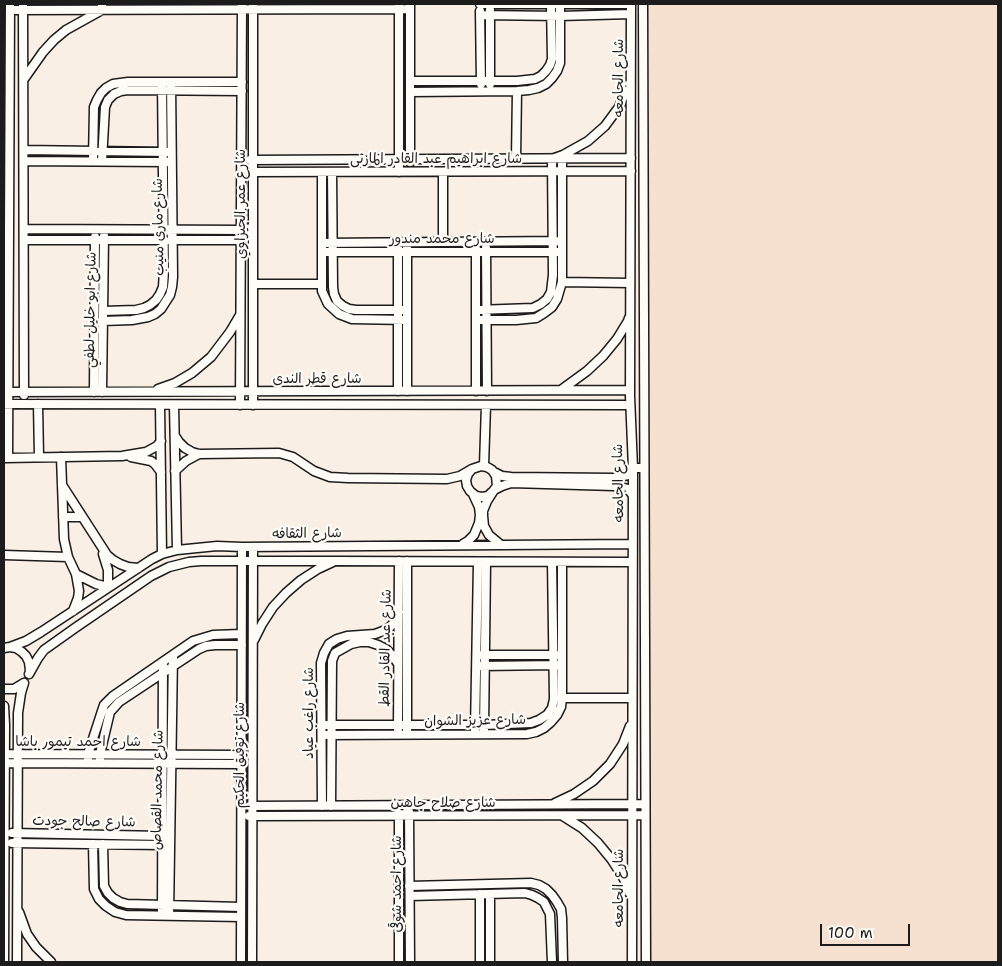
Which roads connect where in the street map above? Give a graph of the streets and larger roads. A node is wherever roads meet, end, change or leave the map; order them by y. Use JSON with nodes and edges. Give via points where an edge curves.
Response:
{"nodes":[{"id":1,"x":480,"y":4,"type":"edge"},
{"id":2,"x":490,"y":4,"type":"edge"},
{"id":3,"x":551,"y":4,"type":"edge"},
{"id":4,"x":560,"y":4,"type":"edge"},
{"id":5,"x":631,"y":4,"type":"edge"},
{"id":6,"x":643,"y":4,"type":"edge"},
{"id":7,"x":399,"y":6,"type":"edge"},
{"id":8,"x":410,"y":6,"type":"edge"},
{"id":9,"x":10,"y":7,"type":"edge"},
{"id":10,"x":23,"y":7,"type":"edge"},
{"id":11,"x":93,"y":7,"type":"edge"},
{"id":12,"x":102,"y":7,"type":"edge"},
{"id":13,"x":242,"y":7,"type":"edge"},
{"id":14,"x":254,"y":7,"type":"edge"},
{"id":15,"x":631,"y":14,"type":"junction"},
{"id":16,"x":480,"y":15,"type":"junction"},
{"id":17,"x":490,"y":15,"type":"junction"},
{"id":18,"x":551,"y":15,"type":"junction"},
{"id":19,"x":560,"y":16,"type":"junction"},
{"id":20,"x":631,"y":68,"type":"junction"},
{"id":21,"x":7,"y":70,"type":"edge"},
{"id":22,"x":24,"y":80,"type":"junction"},
{"id":23,"x":410,"y":81,"type":"junction"},
{"id":24,"x":481,"y":81,"type":"junction"},
{"id":25,"x":490,"y":81,"type":"junction"},
{"id":26,"x":162,"y":82,"type":"junction"},
{"id":27,"x":171,"y":82,"type":"junction"},
{"id":28,"x":242,"y":82,"type":"junction"},
{"id":29,"x":162,"y":90,"type":"junction"},
{"id":30,"x":171,"y":90,"type":"junction"},
{"id":31,"x":242,"y":91,"type":"junction"},
{"id":32,"x":481,"y":91,"type":"junction"},
{"id":33,"x":490,"y":91,"type":"junction"},
{"id":34,"x":517,"y":91,"type":"junction"},
{"id":35,"x":6,"y":92,"type":"edge"},
{"id":36,"x":410,"y":92,"type":"junction"},
{"id":37,"x":24,"y":150,"type":"junction"},
{"id":38,"x":93,"y":151,"type":"junction"},
{"id":39,"x":103,"y":151,"type":"junction"},
{"id":40,"x":162,"y":152,"type":"junction"},
{"id":41,"x":171,"y":152,"type":"junction"},
{"id":42,"x":631,"y":158,"type":"junction"},
{"id":43,"x":410,"y":159,"type":"junction"},
{"id":44,"x":516,"y":159,"type":"junction"},
{"id":45,"x":552,"y":159,"type":"junction"},
{"id":46,"x":562,"y":159,"type":"junction"},
{"id":47,"x":241,"y":160,"type":"junction"},
{"id":48,"x":253,"y":160,"type":"junction"},
{"id":49,"x":399,"y":160,"type":"junction"},
{"id":50,"x":24,"y":161,"type":"junction"},
{"id":51,"x":93,"y":161,"type":"junction"},
{"id":52,"x":102,"y":161,"type":"junction"},
{"id":53,"x":162,"y":162,"type":"junction"},
{"id":54,"x":171,"y":162,"type":"junction"},
{"id":55,"x":631,"y":171,"type":"junction"},
{"id":56,"x":241,"y":172,"type":"junction"},
{"id":57,"x":253,"y":172,"type":"junction"},
{"id":58,"x":322,"y":172,"type":"junction"},
{"id":59,"x":332,"y":172,"type":"junction"},
{"id":60,"x":399,"y":172,"type":"junction"},
{"id":61,"x":410,"y":172,"type":"junction"},
{"id":62,"x":443,"y":172,"type":"junction"},
{"id":63,"x":552,"y":172,"type":"junction"},
{"id":64,"x":562,"y":172,"type":"junction"},
{"id":65,"x":6,"y":211,"type":"edge"},
{"id":66,"x":24,"y":230,"type":"junction"},
{"id":67,"x":95,"y":230,"type":"junction"},
{"id":68,"x":104,"y":230,"type":"junction"},
{"id":69,"x":163,"y":230,"type":"junction"},
{"id":70,"x":172,"y":230,"type":"junction"},
{"id":71,"x":241,"y":230,"type":"junction"},
{"id":72,"x":253,"y":230,"type":"junction"},
{"id":73,"x":24,"y":240,"type":"junction"},
{"id":74,"x":95,"y":240,"type":"junction"},
{"id":75,"x":104,"y":240,"type":"junction"},
{"id":76,"x":163,"y":240,"type":"junction"},
{"id":77,"x":172,"y":240,"type":"junction"},
{"id":78,"x":241,"y":240,"type":"junction"},
{"id":79,"x":253,"y":240,"type":"junction"},
{"id":80,"x":398,"y":242,"type":"junction"},
{"id":81,"x":407,"y":242,"type":"junction"},
{"id":82,"x":444,"y":242,"type":"junction"},
{"id":83,"x":476,"y":242,"type":"junction"},
{"id":84,"x":486,"y":242,"type":"junction"},
{"id":85,"x":553,"y":242,"type":"junction"},
{"id":86,"x":562,"y":242,"type":"junction"},
{"id":87,"x":322,"y":243,"type":"junction"},
{"id":88,"x":332,"y":243,"type":"junction"},
{"id":89,"x":322,"y":252,"type":"junction"},
{"id":90,"x":332,"y":252,"type":"junction"},
{"id":91,"x":398,"y":252,"type":"junction"},
{"id":92,"x":407,"y":252,"type":"junction"},
{"id":93,"x":476,"y":252,"type":"junction"},
{"id":94,"x":486,"y":252,"type":"junction"},
{"id":95,"x":553,"y":252,"type":"junction"},
{"id":96,"x":562,"y":252,"type":"junction"},
{"id":97,"x":562,"y":282,"type":"junction"},
{"id":98,"x":630,"y":283,"type":"junction"},
{"id":99,"x":253,"y":284,"type":"junction"},
{"id":100,"x":322,"y":284,"type":"junction"},
{"id":101,"x":398,"y":310,"type":"junction"},
{"id":102,"x":407,"y":310,"type":"junction"},
{"id":103,"x":476,"y":310,"type":"junction"},
{"id":104,"x":486,"y":310,"type":"junction"},
{"id":105,"x":103,"y":311,"type":"junction"},
{"id":106,"x":630,"y":311,"type":"junction"},
{"id":107,"x":241,"y":313,"type":"junction"},
{"id":108,"x":398,"y":320,"type":"junction"},
{"id":109,"x":407,"y":320,"type":"junction"},
{"id":110,"x":476,"y":320,"type":"junction"},
{"id":111,"x":486,"y":320,"type":"junction"},
{"id":112,"x":103,"y":321,"type":"junction"},
{"id":113,"x":630,"y":390,"type":"junction"},
{"id":114,"x":398,"y":391,"type":"junction"},
{"id":115,"x":407,"y":391,"type":"junction"},
{"id":116,"x":476,"y":391,"type":"junction"},
{"id":117,"x":487,"y":391,"type":"junction"},
{"id":118,"x":560,"y":391,"type":"junction"},
{"id":119,"x":6,"y":392,"type":"edge"},
{"id":120,"x":24,"y":392,"type":"junction"},
{"id":121,"x":98,"y":392,"type":"junction"},
{"id":122,"x":152,"y":392,"type":"junction"},
{"id":123,"x":240,"y":392,"type":"junction"},
{"id":124,"x":253,"y":392,"type":"junction"},
{"id":125,"x":6,"y":404,"type":"edge"},
{"id":126,"x":24,"y":404,"type":"junction"},
{"id":127,"x":38,"y":404,"type":"junction"},
{"id":128,"x":160,"y":405,"type":"junction"},
{"id":129,"x":174,"y":405,"type":"junction"},
{"id":130,"x":240,"y":405,"type":"junction"},
{"id":131,"x":253,"y":405,"type":"junction"},
{"id":132,"x":486,"y":405,"type":"junction"},
{"id":133,"x":630,"y":405,"type":"junction"},
{"id":134,"x":175,"y":436,"type":"junction"},
{"id":135,"x":161,"y":441,"type":"junction"},
{"id":136,"x":199,"y":454,"type":"junction"},
{"id":137,"x":122,"y":456,"type":"junction"},
{"id":138,"x":39,"y":457,"type":"junction"},
{"id":139,"x":61,"y":457,"type":"junction"},
{"id":140,"x":6,"y":458,"type":"edge"},
{"id":141,"x":484,"y":466,"type":"junction"},
{"id":142,"x":633,"y":468,"type":"junction"},
{"id":143,"x":644,"y":468,"type":"junction"},
{"id":144,"x":472,"y":469,"type":"junction"},
{"id":145,"x":175,"y":471,"type":"junction"},
{"id":146,"x":161,"y":472,"type":"junction"},
{"id":147,"x":494,"y":472,"type":"junction"},
{"id":148,"x":447,"y":479,"type":"junction"},
{"id":149,"x":62,"y":485,"type":"junction"},
{"id":150,"x":493,"y":491,"type":"junction"},
{"id":151,"x":471,"y":492,"type":"junction"},
{"id":152,"x":632,"y":494,"type":"junction"},
{"id":153,"x":63,"y":517,"type":"junction"},
{"id":154,"x":82,"y":517,"type":"junction"},
{"id":155,"x":632,"y":544,"type":"junction"},
{"id":156,"x":461,"y":545,"type":"junction"},
{"id":157,"x":501,"y":545,"type":"junction"},
{"id":158,"x":101,"y":547,"type":"junction"},
{"id":159,"x":242,"y":547,"type":"junction"},
{"id":160,"x":253,"y":547,"type":"junction"},
{"id":161,"x":177,"y":550,"type":"junction"},
{"id":162,"x":162,"y":554,"type":"junction"},
{"id":163,"x":4,"y":555,"type":"edge"},
{"id":164,"x":68,"y":557,"type":"junction"},
{"id":165,"x":242,"y":561,"type":"junction"},
{"id":166,"x":253,"y":561,"type":"junction"},
{"id":167,"x":336,"y":561,"type":"junction"},
{"id":168,"x":403,"y":561,"type":"junction"},
{"id":169,"x":482,"y":562,"type":"junction"},
{"id":170,"x":552,"y":562,"type":"junction"},
{"id":171,"x":562,"y":562,"type":"junction"},
{"id":172,"x":632,"y":562,"type":"junction"},
{"id":173,"x":138,"y":568,"type":"junction"},
{"id":174,"x":76,"y":574,"type":"junction"},
{"id":175,"x":108,"y":587,"type":"junction"},
{"id":176,"x":73,"y":611,"type":"junction"},
{"id":177,"x":399,"y":612,"type":"junction"},
{"id":178,"x":242,"y":634,"type":"junction"},
{"id":179,"x":253,"y":641,"type":"junction"},
{"id":180,"x":242,"y":646,"type":"junction"},
{"id":181,"x":7,"y":648,"type":"edge"},
{"id":182,"x":173,"y":655,"type":"junction"},
{"id":183,"x":476,"y":655,"type":"junction"},
{"id":184,"x":485,"y":655,"type":"junction"},
{"id":185,"x":558,"y":655,"type":"junction"},
{"id":186,"x":163,"y":662,"type":"junction"},
{"id":187,"x":398,"y":664,"type":"junction"},
{"id":188,"x":558,"y":665,"type":"junction"},
{"id":189,"x":172,"y":666,"type":"junction"},
{"id":190,"x":476,"y":666,"type":"junction"},
{"id":191,"x":485,"y":666,"type":"junction"},
{"id":192,"x":163,"y":672,"type":"junction"},
{"id":193,"x":29,"y":674,"type":"junction"},
{"id":194,"x":24,"y":683,"type":"junction"},
{"id":195,"x":4,"y":689,"type":"edge"},
{"id":196,"x":562,"y":698,"type":"junction"},
{"id":197,"x":632,"y":698,"type":"junction"},
{"id":198,"x":4,"y":706,"type":"edge"},
{"id":199,"x":632,"y":722,"type":"junction"},
{"id":200,"x":322,"y":725,"type":"junction"},
{"id":201,"x":331,"y":725,"type":"junction"},
{"id":202,"x":398,"y":725,"type":"junction"},
{"id":203,"x":407,"y":725,"type":"junction"},
{"id":204,"x":475,"y":725,"type":"junction"},
{"id":205,"x":484,"y":725,"type":"junction"},
{"id":206,"x":475,"y":734,"type":"junction"},
{"id":207,"x":484,"y":734,"type":"junction"},
{"id":208,"x":322,"y":735,"type":"junction"},
{"id":209,"x":331,"y":735,"type":"junction"},
{"id":210,"x":398,"y":735,"type":"junction"},
{"id":211,"x":407,"y":735,"type":"junction"},
{"id":212,"x":88,"y":754,"type":"junction"},
{"id":213,"x":100,"y":754,"type":"junction"},
{"id":214,"x":163,"y":754,"type":"junction"},
{"id":215,"x":172,"y":754,"type":"junction"},
{"id":216,"x":242,"y":754,"type":"junction"},
{"id":217,"x":4,"y":759,"type":"edge"},
{"id":218,"x":17,"y":759,"type":"junction"},
{"id":219,"x":88,"y":763,"type":"junction"},
{"id":220,"x":100,"y":763,"type":"junction"},
{"id":221,"x":163,"y":763,"type":"junction"},
{"id":222,"x":171,"y":763,"type":"junction"},
{"id":223,"x":242,"y":764,"type":"junction"},
{"id":224,"x":552,"y":804,"type":"junction"},
{"id":225,"x":632,"y":804,"type":"junction"},
{"id":226,"x":645,"y":804,"type":"junction"},
{"id":227,"x":399,"y":805,"type":"junction"},
{"id":228,"x":409,"y":805,"type":"junction"},
{"id":229,"x":242,"y":806,"type":"junction"},
{"id":230,"x":252,"y":806,"type":"junction"},
{"id":231,"x":322,"y":806,"type":"junction"},
{"id":232,"x":331,"y":806,"type":"junction"},
{"id":233,"x":632,"y":815,"type":"junction"},
{"id":234,"x":645,"y":815,"type":"junction"},
{"id":235,"x":242,"y":816,"type":"junction"},
{"id":236,"x":252,"y":816,"type":"junction"},
{"id":237,"x":399,"y":816,"type":"junction"},
{"id":238,"x":409,"y":816,"type":"junction"},
{"id":239,"x":563,"y":816,"type":"junction"},
{"id":240,"x":5,"y":833,"type":"edge"},
{"id":241,"x":17,"y":833,"type":"junction"},
{"id":242,"x":88,"y":834,"type":"junction"},
{"id":243,"x":162,"y":836,"type":"junction"},
{"id":244,"x":5,"y":842,"type":"edge"},
{"id":245,"x":17,"y":843,"type":"junction"},
{"id":246,"x":90,"y":844,"type":"junction"},
{"id":247,"x":103,"y":844,"type":"junction"},
{"id":248,"x":162,"y":845,"type":"junction"},
{"id":249,"x":409,"y":886,"type":"junction"},
{"id":250,"x":108,"y":892,"type":"junction"},
{"id":251,"x":480,"y":894,"type":"junction"},
{"id":252,"x":490,"y":894,"type":"junction"},
{"id":253,"x":4,"y":896,"type":"edge"},
{"id":254,"x":410,"y":896,"type":"junction"},
{"id":255,"x":99,"y":898,"type":"junction"},
{"id":256,"x":632,"y":899,"type":"junction"},
{"id":257,"x":17,"y":903,"type":"junction"},
{"id":258,"x":166,"y":905,"type":"junction"},
{"id":259,"x":241,"y":907,"type":"junction"},
{"id":260,"x":4,"y":908,"type":"edge"},
{"id":261,"x":166,"y":915,"type":"junction"},
{"id":262,"x":241,"y":917,"type":"junction"},
{"id":263,"x":4,"y":962,"type":"edge"},
{"id":264,"x":17,"y":962,"type":"edge"},
{"id":265,"x":51,"y":962,"type":"edge"},
{"id":266,"x":241,"y":962,"type":"edge"},
{"id":267,"x":252,"y":962,"type":"edge"},
{"id":268,"x":399,"y":962,"type":"edge"},
{"id":269,"x":410,"y":962,"type":"edge"},
{"id":270,"x":480,"y":962,"type":"edge"},
{"id":271,"x":490,"y":962,"type":"edge"},
{"id":272,"x":552,"y":962,"type":"edge"},
{"id":273,"x":563,"y":962,"type":"edge"},
{"id":274,"x":632,"y":962,"type":"edge"},
{"id":275,"x":646,"y":962,"type":"edge"}],
"edges":[{"from":1,"to":2,"type":"street"},
{"from":1,"to":16,"type":"street"},
{"from":2,"to":3,"type":"street"},
{"from":2,"to":17,"type":"street"},
{"from":3,"to":4,"type":"street"},
{"from":3,"to":18,"type":"street"},
{"from":4,"to":5,"type":"street"},
{"from":4,"to":19,"type":"street"},
{"from":5,"to":15,"type":"street","name":"شارع الجامعه"},
{"from":6,"to":143,"type":"street","name":"شارع الجامعه"},
{"from":7,"to":8,"type":"street"},
{"from":7,"to":14,"type":"street"},
{"from":7,"to":49,"type":"street"},
{"from":8,"to":23,"type":"street"},
{"from":9,"to":10,"type":"street"},
{"from":9,"to":21,"type":"street"},
{"from":10,"to":11,"type":"street"},
{"from":10,"to":22,"type":"street"},
{"from":11,"to":12,"type":"street"},
{"from":12,"to":13,"type":"street"},
{"from":12,"to":22,"type":"street","via":[[54,40]]},
{"from":13,"to":14,"type":"street"},
{"from":13,"to":28,"type":"street","name":"شارع عمر الجيزاوي"},
{"from":14,"to":48,"type":"street","name":"شارع عمر الجيزاوي"},
{"from":15,"to":19,"type":"street"},
{"from":15,"to":20,"type":"street","name":"شارع الجامعه"},
{"from":16,"to":17,"type":"street"},
{"from":16,"to":24,"type":"street"},
{"from":17,"to":18,"type":"street"},
{"from":17,"to":25,"type":"street"},
{"from":18,"to":19,"type":"street"},
{"from":18,"to":25,"type":"street","via":[[552,59],[546,71],[535,79]]},
{"from":19,"to":34,"type":"street","via":[[560,62],[557,71],[538,88]]},
{"from":20,"to":42,"type":"street","name":"شارع الجامعه"},
{"from":20,"to":45,"type":"street","via":[[624,96],[605,126],[588,141]]},
{"from":21,"to":35,"type":"street"},
{"from":22,"to":37,"type":"street"},
{"from":23,"to":24,"type":"street"},
{"from":23,"to":36,"type":"street"},
{"from":24,"to":25,"type":"street"},
{"from":24,"to":32,"type":"street"},
{"from":25,"to":33,"type":"street"},
{"from":26,"to":27,"type":"street"},
{"from":26,"to":29,"type":"street","name":"شارع ماري منيب"},
{"from":26,"to":38,"type":"street","via":[[121,82],[106,88],[94,107]]},
{"from":27,"to":28,"type":"street"},
{"from":27,"to":30,"type":"street","name":"شارع ماري منيب"},
{"from":28,"to":31,"type":"street","name":"شارع عمر الجيزاوي"},
{"from":29,"to":30,"type":"street"},
{"from":29,"to":39,"type":"street","via":[[121,91],[108,100],[104,114]]},
{"from":29,"to":40,"type":"street","name":"شارع ماري منيب"},
{"from":30,"to":31,"type":"street"},
{"from":30,"to":41,"type":"street","name":"شارع ماري منيب"},
{"from":31,"to":47,"type":"street","name":"شارع عمر الجيزاوي"},
{"from":32,"to":33,"type":"street"},
{"from":32,"to":36,"type":"street"},
{"from":33,"to":34,"type":"street"},
{"from":34,"to":44,"type":"street"},
{"from":35,"to":65,"type":"street"},
{"from":36,"to":43,"type":"street"},
{"from":37,"to":38,"type":"street"},
{"from":37,"to":50,"type":"street"},
{"from":38,"to":39,"type":"street"},
{"from":38,"to":51,"type":"street"},
{"from":39,"to":40,"type":"street"},
{"from":39,"to":52,"type":"street"},
{"from":40,"to":41,"type":"street"},
{"from":40,"to":53,"type":"street","name":"شارع ماري منيب"},
{"from":41,"to":54,"type":"street","name":"شارع ماري منيب"},
{"from":42,"to":46,"type":"street","name":"شارع ابراهيم عبد القادر المازنى"},
{"from":42,"to":55,"type":"street","name":"شارع الجامعه"},
{"from":43,"to":44,"type":"street","name":"شارع ابراهيم عبد القادر المازنى"},
{"from":43,"to":49,"type":"street","name":"شارع ابراهيم عبد القادر المازنى"},
{"from":43,"to":61,"type":"street"},
{"from":44,"to":45,"type":"street","name":"شارع ابراهيم عبد القادر المازنى"},
{"from":45,"to":46,"type":"street","name":"شارع ابراهيم عبد القادر المازنى"},
{"from":45,"to":63,"type":"street"},
{"from":46,"to":64,"type":"street"},
{"from":47,"to":48,"type":"street","name":"شارع ابراهيم عبد القادر المازنى"},
{"from":47,"to":56,"type":"street","name":"شارع عمر الجيزاوي"},
{"from":48,"to":49,"type":"street","name":"شارع ابراهيم عبد القادر المازنى"},
{"from":48,"to":57,"type":"street","name":"شارع عمر الجيزاوي"},
{"from":49,"to":60,"type":"street"},
{"from":50,"to":51,"type":"street"},
{"from":50,"to":66,"type":"street"},
{"from":51,"to":52,"type":"street"},
{"from":52,"to":53,"type":"street"},
{"from":53,"to":54,"type":"street"},
{"from":53,"to":69,"type":"street","name":"شارع ماري منيب"},
{"from":54,"to":70,"type":"street","name":"شارع ماري منيب"},
{"from":55,"to":64,"type":"street","name":"شارع ابراهيم عبد القادر المازنى"},
{"from":55,"to":98,"type":"street","name":"شارع الجامعه"},
{"from":56,"to":57,"type":"street","name":"شارع ابراهيم عبد القادر المازنى"},
{"from":56,"to":71,"type":"street","name":"شارع عمر الجيزاوي"},
{"from":57,"to":58,"type":"street","name":"شارع ابراهيم عبد القادر المازنى"},
{"from":57,"to":72,"type":"street","name":"شارع عمر الجيزاوي"},
{"from":58,"to":59,"type":"street","name":"شارع ابراهيم عبد القادر المازنى"},
{"from":58,"to":87,"type":"street"},
{"from":59,"to":60,"type":"street","name":"شارع ابراهيم عبد القادر المازنى"},
{"from":59,"to":88,"type":"street"},
{"from":60,"to":61,"type":"street","name":"شارع ابراهيم عبد القادر المازنى"},
{"from":61,"to":62,"type":"street","name":"شارع ابراهيم عبد القادر المازنى"},
{"from":62,"to":63,"type":"street","name":"شارع ابراهيم عبد القادر المازنى"},
{"from":62,"to":82,"type":"street"},
{"from":63,"to":64,"type":"street","name":"شارع ابراهيم عبد القادر المازنى"},
{"from":63,"to":85,"type":"street"},
{"from":64,"to":86,"type":"street"},
{"from":65,"to":119,"type":"street"},
{"from":66,"to":67,"type":"street"},
{"from":66,"to":73,"type":"street"},
{"from":67,"to":68,"type":"street"},
{"from":67,"to":74,"type":"street","name":"شارع ابو خليل لطفي"},
{"from":68,"to":69,"type":"street"},
{"from":68,"to":75,"type":"street","name":"شارع ابو خليل لطفي"},
{"from":69,"to":70,"type":"street"},
{"from":69,"to":76,"type":"street","name":"شارع ماري منيب"},
{"from":70,"to":71,"type":"street"},
{"from":70,"to":77,"type":"street","name":"شارع ماري منيب"},
{"from":71,"to":72,"type":"street"},
{"from":71,"to":78,"type":"street","name":"شارع عمر الجيزاوي"},
{"from":72,"to":79,"type":"street","name":"شارع عمر الجيزاوي"},
{"from":73,"to":74,"type":"street"},
{"from":73,"to":120,"type":"street"},
{"from":74,"to":75,"type":"street"},
{"from":74,"to":121,"type":"street","name":"شارع ابو خليل لطفي"},
{"from":75,"to":76,"type":"street"},
{"from":75,"to":105,"type":"street","name":"شارع ابو خليل لطفي"},
{"from":76,"to":77,"type":"street"},
{"from":76,"to":105,"type":"street","name":"شارع ماري منيب","via":[[164,280],[156,300],[136,310]]},
{"from":77,"to":78,"type":"street"},
{"from":77,"to":112,"type":"street","name":"شارع ماري منيب","via":[[172,287],[161,309],[140,319]]},
{"from":78,"to":79,"type":"street"},
{"from":78,"to":107,"type":"street","name":"شارع عمر الجيزاوي"},
{"from":79,"to":99,"type":"street","name":"شارع عمر الجيزاوي"},
{"from":80,"to":81,"type":"street","name":"شارع محمد مندور"},
{"from":80,"to":88,"type":"street","name":"شارع محمد مندور"},
{"from":80,"to":91,"type":"street"},
{"from":81,"to":82,"type":"street","name":"شارع محمد مندور"},
{"from":81,"to":92,"type":"street"},
{"from":82,"to":83,"type":"street","name":"شارع محمد مندور"},
{"from":83,"to":84,"type":"street","name":"شارع محمد مندور"},
{"from":83,"to":93,"type":"street"},
{"from":84,"to":85,"type":"street","name":"شارع محمد مندور"},
{"from":84,"to":94,"type":"street"},
{"from":85,"to":86,"type":"street","name":"شارع محمد مندور"},
{"from":85,"to":95,"type":"street"},
{"from":86,"to":96,"type":"street"},
{"from":87,"to":88,"type":"street","name":"شارع محمد مندور"},
{"from":87,"to":89,"type":"street"},
{"from":88,"to":90,"type":"street"},
{"from":89,"to":90,"type":"street","name":"شارع محمد مندور"},
{"from":89,"to":100,"type":"street"},
{"from":90,"to":91,"type":"street","name":"شارع محمد مندور"},
{"from":90,"to":101,"type":"street","via":[[334,294],[342,306],[356,310]]},
{"from":91,"to":92,"type":"street","name":"شارع محمد مندور"},
{"from":91,"to":101,"type":"street"},
{"from":92,"to":93,"type":"street","name":"شارع محمد مندور"},
{"from":92,"to":102,"type":"street"},
{"from":93,"to":94,"type":"street","name":"شارع محمد مندور"},
{"from":93,"to":103,"type":"street"},
{"from":94,"to":95,"type":"street","name":"شارع محمد مندور"},
{"from":94,"to":104,"type":"street"},
{"from":95,"to":96,"type":"street","name":"شارع محمد مندور"},
{"from":95,"to":104,"type":"street","via":[[553,283],[547,299],[533,308]]},
{"from":96,"to":97,"type":"street"},
{"from":97,"to":98,"type":"street"},
{"from":97,"to":111,"type":"street","via":[[552,307],[536,318]]},
{"from":98,"to":106,"type":"street","name":"شارع الجامعه"},
{"from":99,"to":100,"type":"street"},
{"from":99,"to":124,"type":"street","name":"شارع عمر الجيزاوي"},
{"from":100,"to":108,"type":"street","via":[[328,304],[339,314],[352,319]]},
{"from":101,"to":102,"type":"street"},
{"from":101,"to":108,"type":"street"},
{"from":102,"to":109,"type":"street"},
{"from":103,"to":104,"type":"street"},
{"from":103,"to":110,"type":"street"},
{"from":104,"to":111,"type":"street"},
{"from":105,"to":112,"type":"street","name":"شارع ابو خليل لطفي"},
{"from":106,"to":113,"type":"street","name":"شارع الجامعه"},
{"from":106,"to":118,"type":"street","via":[[628,321],[603,356]]},
{"from":107,"to":122,"type":"street","via":[[211,357],[192,373]]},
{"from":107,"to":123,"type":"street","name":"شارع عمر الجيزاوي"},
{"from":108,"to":109,"type":"street"},
{"from":108,"to":114,"type":"street"},
{"from":109,"to":115,"type":"street"},
{"from":110,"to":111,"type":"street"},
{"from":110,"to":116,"type":"street"},
{"from":111,"to":117,"type":"street"},
{"from":112,"to":121,"type":"street","name":"شارع ابو خليل لطفي"},
{"from":113,"to":118,"type":"street","name":"شارع قطر الندى"},
{"from":113,"to":133,"type":"street","name":"شارع الجامعه"},
{"from":114,"to":115,"type":"street","name":"شارع قطر الندى"},
{"from":114,"to":124,"type":"street","name":"شارع قطر الندى"},
{"from":115,"to":116,"type":"street","name":"شارع قطر الندى"},
{"from":116,"to":117,"type":"street","name":"شارع قطر الندى"},
{"from":117,"to":118,"type":"street","name":"شارع قطر الندى"},
{"from":119,"to":120,"type":"street","name":"شارع قطر الندى"},
{"from":119,"to":125,"type":"street"},
{"from":120,"to":121,"type":"street","name":"شارع قطر الندى"},
{"from":120,"to":126,"type":"street"},
{"from":121,"to":122,"type":"street","name":"شارع قطر الندى"},
{"from":122,"to":123,"type":"street","name":"شارع قطر الندى"},
{"from":123,"to":124,"type":"street","name":"شارع قطر الندى"},
{"from":123,"to":130,"type":"street","name":"شارع عمر الجيزاوي"},
{"from":124,"to":131,"type":"street","name":"شارع عمر الجيزاوي"},
{"from":125,"to":126,"type":"street","name":"شارع قطر الندى"},
{"from":125,"to":140,"type":"street"},
{"from":126,"to":127,"type":"street","name":"شارع قطر الندى"},
{"from":127,"to":128,"type":"street","name":"شارع قطر الندى"},
{"from":127,"to":138,"type":"street"},
{"from":128,"to":129,"type":"street","name":"شارع قطر الندى"},
{"from":128,"to":135,"type":"street"},
{"from":129,"to":130,"type":"street","name":"شارع قطر الندى"},
{"from":129,"to":134,"type":"street"},
{"from":130,"to":131,"type":"street","name":"شارع قطر الندى"},
{"from":131,"to":132,"type":"street","name":"شارع قطر الندى"},
{"from":132,"to":133,"type":"street","name":"شارع قطر الندى"},
{"from":132,"to":141,"type":"street"},
{"from":133,"to":142,"type":"street","name":"شارع الجامعه"},
{"from":134,"to":136,"type":"street","via":[[185,448]]},
{"from":134,"to":145,"type":"street"},
{"from":135,"to":137,"type":"street","via":[[146,452]]},
{"from":135,"to":146,"type":"street"},
{"from":136,"to":145,"type":"street"},
{"from":136,"to":148,"type":"street","via":[[279,453],[293,457],[314,471],[339,478]]},
{"from":137,"to":139,"type":"street"},
{"from":137,"to":146,"type":"street","via":[[151,461]]},
{"from":138,"to":139,"type":"street"},
{"from":138,"to":140,"type":"street"},
{"from":139,"to":149,"type":"street"},
{"from":141,"to":144,"type":"street"},
{"from":141,"to":147,"type":"street"},
{"from":142,"to":143,"type":"street"},
{"from":142,"to":147,"type":"street","via":[[628,475],[614,478],[511,477]]},
{"from":142,"to":152,"type":"street","name":"شارع الجامعه"},
{"from":143,"to":226,"type":"street","name":"شارع الجامعه"},
{"from":144,"to":148,"type":"street"},
{"from":144,"to":151,"type":"street","via":[[466,480]]},
{"from":145,"to":161,"type":"street"},
{"from":146,"to":162,"type":"street"},
{"from":147,"to":150,"type":"street","via":[[497,481]]},
{"from":148,"to":151,"type":"street"},
{"from":149,"to":153,"type":"street"},
{"from":149,"to":154,"type":"street"},
{"from":150,"to":151,"type":"street","via":[[482,497]]},
{"from":150,"to":152,"type":"street","via":[[511,484],[614,486],[628,489]]},
{"from":150,"to":157,"type":"street","via":[[484,506],[483,521],[489,535]]},
{"from":151,"to":156,"type":"street","via":[[479,507],[479,523],[471,538]]},
{"from":152,"to":155,"type":"street","name":"شارع الجامعه"},
{"from":153,"to":154,"type":"street"},
{"from":153,"to":164,"type":"street"},
{"from":154,"to":158,"type":"street"},
{"from":155,"to":157,"type":"street","name":"شارع الثقافه"},
{"from":155,"to":172,"type":"street","name":"شارع الجامعه"},
{"from":156,"to":157,"type":"street","name":"شارع الثقافه"},
{"from":156,"to":160,"type":"street","name":"شارع الثقافه"},
{"from":158,"to":173,"type":"street","via":[[116,563]]},
{"from":158,"to":175,"type":"street","via":[[107,566]]},
{"from":159,"to":160,"type":"street","name":"شارع الثقافه"},
{"from":159,"to":161,"type":"street","name":"شارع الثقافه"},
{"from":159,"to":165,"type":"street","name":"شارع توفيق الحكيم"},
{"from":160,"to":166,"type":"street","name":"شارع توفيق الحكيم"},
{"from":161,"to":162,"type":"street","name":"شارع الثقافه"},
{"from":162,"to":173,"type":"street","name":"شارع الثقافه"},
{"from":163,"to":164,"type":"street"},
{"from":164,"to":174,"type":"street"},
{"from":165,"to":166,"type":"street","name":"شارع الثقافه"},
{"from":165,"to":178,"type":"street","name":"شارع توفيق الحكيم"},
{"from":165,"to":193,"type":"street","name":"شارع الثقافه","via":[[189,562],[151,576],[52,644],[38,658]]},
{"from":166,"to":167,"type":"street","name":"شارع الثقافه"},
{"from":166,"to":179,"type":"street","name":"شارع توفيق الحكيم"},
{"from":167,"to":168,"type":"street","name":"شارع الثقافه"},
{"from":167,"to":179,"type":"street","via":[[318,569],[286,593],[273,607]]},
{"from":168,"to":169,"type":"street","name":"شارع الثقافه"},
{"from":168,"to":177,"type":"street","name":"شارع عبد القادر القط"},
{"from":168,"to":203,"type":"street","name":"شارع عبد القادر القط"},
{"from":169,"to":170,"type":"street","name":"شارع الثقافه"},
{"from":169,"to":183,"type":"street"},
{"from":169,"to":184,"type":"street"},
{"from":170,"to":171,"type":"street","name":"شارع الثقافه"},
{"from":170,"to":185,"type":"street","name":"شارع عزيز الشوان"},
{"from":171,"to":172,"type":"street","name":"شارع الثقافه"},
{"from":171,"to":185,"type":"street","name":"شارع عزيز الشوان"},
{"from":172,"to":197,"type":"street","name":"شارع الجامعه"},
{"from":173,"to":175,"type":"street","name":"شارع الثقافه"},
{"from":174,"to":175,"type":"street"},
{"from":174,"to":176,"type":"street","via":[[79,591]]},
{"from":175,"to":176,"type":"street","name":"شارع الثقافه"},
{"from":176,"to":181,"type":"street","name":"شارع الثقافه","via":[[33,637]]},
{"from":177,"to":187,"type":"street","name":"شارع عبد القادر القط"},
{"from":177,"to":200,"type":"street","name":"شارع راغب عياد","via":[[396,620],[383,631],[347,636],[329,644],[321,663]]},
{"from":178,"to":180,"type":"street","name":"شارع توفيق الحكيم"},
{"from":178,"to":182,"type":"street","via":[[206,636]]},
{"from":179,"to":230,"type":"street","name":"شارع توفيق الحكيم"},
{"from":180,"to":189,"type":"street","via":[[206,646]]},
{"from":180,"to":216,"type":"street","name":"شارع توفيق الحكيم"},
{"from":181,"to":193,"type":"street","via":[[16,648],[26,656]]},
{"from":182,"to":186,"type":"street"},
{"from":182,"to":189,"type":"street","name":"شارع محمد القصاص"},
{"from":183,"to":184,"type":"street"},
{"from":183,"to":190,"type":"street"},
{"from":184,"to":185,"type":"street"},
{"from":184,"to":191,"type":"street"},
{"from":185,"to":188,"type":"street","name":"شارع عزيز الشوان"},
{"from":186,"to":192,"type":"street","name":"شارع محمد القصاص"},
{"from":186,"to":212,"type":"street","via":[[108,701]]},
{"from":187,"to":201,"type":"street","name":"شارع راغب عياد","via":[[386,650],[370,642],[351,644],[335,653],[331,668]]},
{"from":187,"to":202,"type":"street","name":"شارع عبد القادر القط"},
{"from":188,"to":191,"type":"street"},
{"from":188,"to":196,"type":"street","name":"شارع عزيز الشوان"},
{"from":188,"to":205,"type":"street","name":"شارع عزيز الشوان","via":[[554,699],[547,715],[531,723]]},
{"from":189,"to":192,"type":"street"},
{"from":189,"to":215,"type":"street","name":"شارع محمد القصاص"},
{"from":190,"to":191,"type":"street"},
{"from":190,"to":204,"type":"street"},
{"from":191,"to":205,"type":"street"},
{"from":192,"to":213,"type":"street","via":[[112,709]]},
{"from":192,"to":214,"type":"street","name":"شارع محمد القصاص"},
{"from":193,"to":194,"type":"street","name":"شارع الثقافه"},
{"from":194,"to":195,"type":"street","via":[[14,689]]},
{"from":194,"to":218,"type":"street","name":"شارع الثقافه","via":[[18,713]]},
{"from":196,"to":197,"type":"street"},
{"from":196,"to":207,"type":"street","name":"شارع عزيز الشوان","via":[[561,707],[552,722],[536,732]]},
{"from":197,"to":199,"type":"street","name":"شارع الجامعه"},
{"from":198,"to":217,"type":"street"},
{"from":199,"to":224,"type":"street","via":[[610,764],[593,781]]},
{"from":199,"to":225,"type":"street","name":"شارع الجامعه"},
{"from":200,"to":201,"type":"street","name":"شارع عزيز الشوان"},
{"from":200,"to":208,"type":"street","name":"شارع راغب عياد"},
{"from":201,"to":202,"type":"street","name":"شارع عزيز الشوان"},
{"from":201,"to":209,"type":"street","name":"شارع راغب عياد"},
{"from":202,"to":203,"type":"street","name":"شارع عزيز الشوان"},
{"from":202,"to":210,"type":"street","name":"شارع عبد القادر القط"},
{"from":203,"to":204,"type":"street","name":"شارع عزيز الشوان"},
{"from":203,"to":211,"type":"street","name":"شارع عبد القادر القط"},
{"from":204,"to":205,"type":"street","name":"شارع عزيز الشوان"},
{"from":204,"to":206,"type":"street"},
{"from":205,"to":207,"type":"street"},
{"from":206,"to":207,"type":"street","name":"شارع عزيز الشوان"},
{"from":206,"to":211,"type":"street","name":"شارع عزيز الشوان"},
{"from":208,"to":209,"type":"street","name":"شارع عزيز الشوان"},
{"from":208,"to":231,"type":"street","name":"شارع راغب عياد"},
{"from":209,"to":210,"type":"street","name":"شارع عزيز الشوان"},
{"from":209,"to":232,"type":"street","name":"شارع راغب عياد"},
{"from":210,"to":211,"type":"street","name":"شارع عزيز الشوان"},
{"from":212,"to":213,"type":"street","name":"شارع احمد تيمور باشا"},
{"from":212,"to":218,"type":"street","name":"شارع احمد تيمور باشا"},
{"from":212,"to":219,"type":"street"},
{"from":213,"to":214,"type":"street","name":"شارع احمد تيمور باشا"},
{"from":213,"to":220,"type":"street"},
{"from":214,"to":215,"type":"street","name":"شارع احمد تيمور باشا"},
{"from":214,"to":221,"type":"street","name":"شارع محمد القصاص"},
{"from":215,"to":216,"type":"street","name":"شارع احمد تيمور باشا"},
{"from":215,"to":222,"type":"street","name":"شارع محمد القصاص"},
{"from":216,"to":223,"type":"street","name":"شارع توفيق الحكيم"},
{"from":217,"to":218,"type":"street","name":"شارع احمد تيمور باشا"},
{"from":217,"to":240,"type":"street"},
{"from":218,"to":219,"type":"street","name":"شارع احمد تيمور باشا"},
{"from":218,"to":241,"type":"street","name":"شارع الثقافه"},
{"from":219,"to":220,"type":"street","name":"شارع احمد تيمور باشا"},
{"from":220,"to":221,"type":"street","name":"شارع احمد تيمور باشا"},
{"from":221,"to":222,"type":"street","name":"شارع احمد تيمور باشا"},
{"from":221,"to":243,"type":"street","name":"شارع محمد القصاص"},
{"from":222,"to":223,"type":"street","name":"شارع احمد تيمور باشا"},
{"from":222,"to":258,"type":"street","name":"شارع محمد القصاص"},
{"from":223,"to":229,"type":"street","name":"شارع توفيق الحكيم"},
{"from":224,"to":225,"type":"street","name":"شارع صلاح جاهين"},
{"from":224,"to":228,"type":"street","name":"شارع صلاح جاهين"},
{"from":225,"to":226,"type":"street","name":"شارع صلاح جاهين"},
{"from":225,"to":233,"type":"street","name":"شارع الجامعه"},
{"from":226,"to":234,"type":"street","name":"شارع الجامعه"},
{"from":227,"to":228,"type":"street","name":"شارع صلاح جاهين"},
{"from":227,"to":232,"type":"street","name":"شارع صلاح جاهين"},
{"from":227,"to":237,"type":"street","name":"شارع احمد شوقى"},
{"from":228,"to":238,"type":"street","name":"شارع احمد شوقى"},
{"from":229,"to":230,"type":"street","name":"شارع صلاح جاهين"},
{"from":229,"to":235,"type":"street","name":"شارع توفيق الحكيم"},
{"from":230,"to":231,"type":"street","name":"شارع صلاح جاهين"},
{"from":230,"to":236,"type":"street","name":"شارع توفيق الحكيم"},
{"from":231,"to":232,"type":"street","name":"شارع صلاح جاهين"},
{"from":233,"to":234,"type":"street","name":"شارع صلاح جاهين"},
{"from":233,"to":239,"type":"street","name":"شارع صلاح جاهين"},
{"from":233,"to":256,"type":"street","name":"شارع الجامعه"},
{"from":234,"to":275,"type":"street","name":"شارع الجامعه"},
{"from":235,"to":236,"type":"street","name":"شارع صلاح جاهين"},
{"from":235,"to":259,"type":"street","name":"شارع توفيق الحكيم"},
{"from":236,"to":237,"type":"street","name":"شارع صلاح جاهين"},
{"from":236,"to":267,"type":"street","name":"شارع توفيق الحكيم"},
{"from":237,"to":238,"type":"street","name":"شارع صلاح جاهين"},
{"from":237,"to":268,"type":"street","name":"شارع احمد شوقى"},
{"from":238,"to":239,"type":"street","name":"شارع صلاح جاهين"},
{"from":238,"to":249,"type":"street","name":"شارع احمد شوقى"},
{"from":239,"to":256,"type":"street","via":[[598,843],[624,879]]},
{"from":240,"to":241,"type":"street","name":"شارع صالح جودت"},
{"from":240,"to":244,"type":"street"},
{"from":241,"to":242,"type":"street","name":"شارع صالح جودت"},
{"from":241,"to":245,"type":"street","name":"شارع الثقافه"},
{"from":242,"to":243,"type":"street","name":"شارع صالح جودت"},
{"from":242,"to":246,"type":"street"},
{"from":243,"to":248,"type":"street","name":"شارع محمد القصاص"},
{"from":244,"to":245,"type":"street","name":"شارع صالح جودت"},
{"from":244,"to":253,"type":"street"},
{"from":245,"to":246,"type":"street","name":"شارع صالح جودت"},
{"from":245,"to":257,"type":"street","name":"شارع الثقافه"},
{"from":246,"to":247,"type":"street","name":"شارع صالح جودت"},
{"from":246,"to":255,"type":"street","via":[[94,889]]},
{"from":247,"to":248,"type":"street","name":"شارع صالح جودت"},
{"from":247,"to":250,"type":"street","via":[[104,886]]},
{"from":248,"to":258,"type":"street","name":"شارع محمد القصاص"},
{"from":249,"to":254,"type":"street","name":"شارع احمد شوقى"},
{"from":249,"to":273,"type":"street","via":[[531,883],[539,886],[552,895],[561,910]]},
{"from":250,"to":255,"type":"street"},
{"from":250,"to":258,"type":"street","via":[[127,904]]},
{"from":251,"to":252,"type":"street"},
{"from":251,"to":254,"type":"street"},
{"from":251,"to":270,"type":"street"},
{"from":252,"to":271,"type":"street"},
{"from":252,"to":272,"type":"street","via":[[525,893],[544,902],[551,922]]},
{"from":253,"to":260,"type":"street"},
{"from":254,"to":269,"type":"street","name":"شارع احمد شوقى"},
{"from":255,"to":261,"type":"street","via":[[106,906],[126,915]]},
{"from":256,"to":274,"type":"street","name":"شارع الجامعه"},
{"from":257,"to":264,"type":"street","name":"شارع الثقافه"},
{"from":257,"to":265,"type":"street","via":[[27,934]]},
{"from":258,"to":259,"type":"street"},
{"from":258,"to":261,"type":"street","name":"شارع محمد القصاص"},
{"from":259,"to":262,"type":"street","name":"شارع توفيق الحكيم"},
{"from":260,"to":263,"type":"street"},
{"from":261,"to":262,"type":"street"},
{"from":262,"to":266,"type":"street","name":"شارع توفيق الحكيم"}]}
